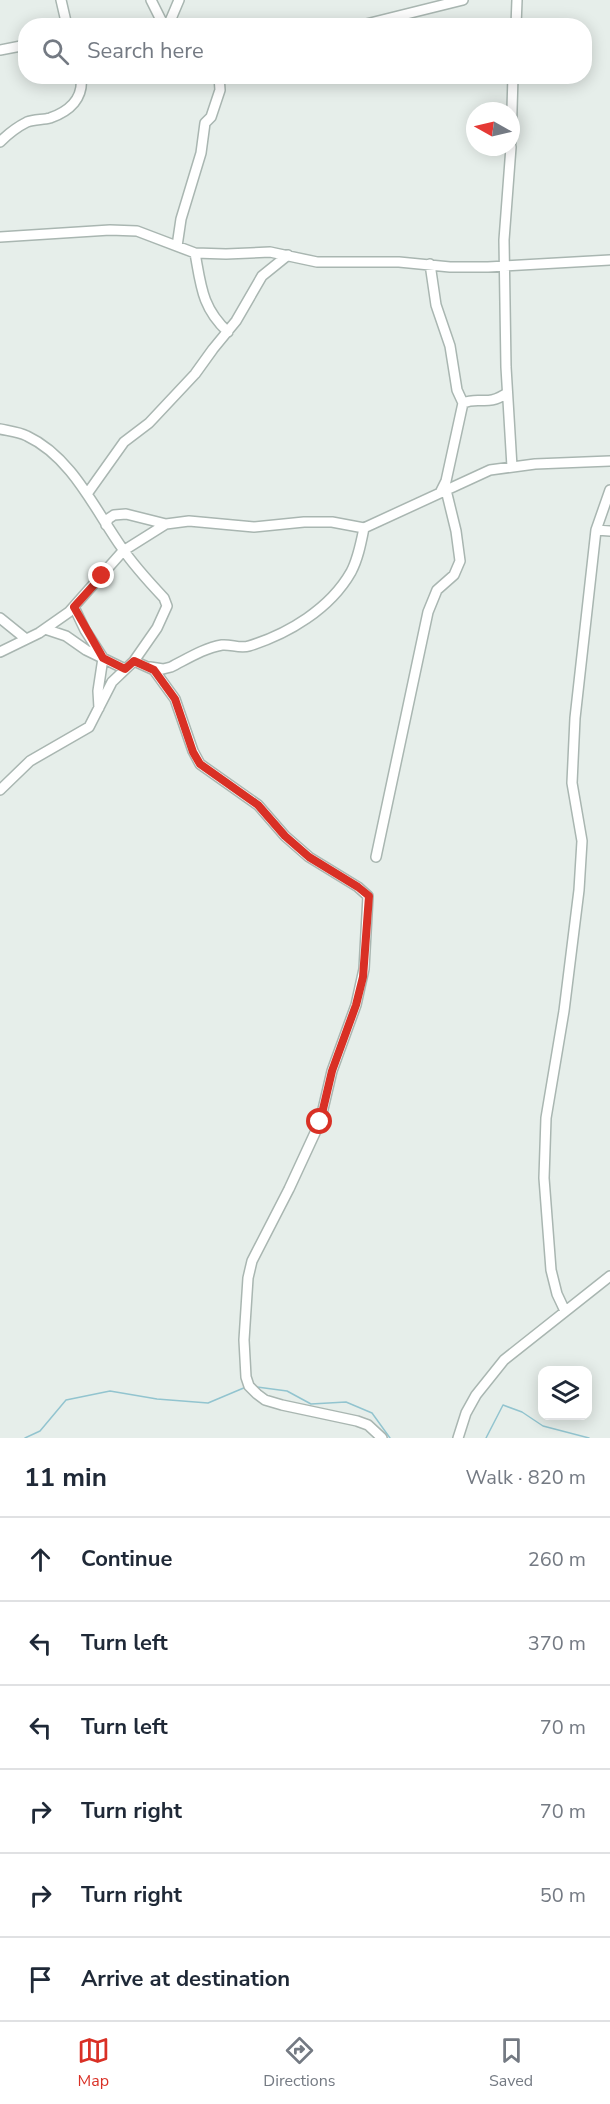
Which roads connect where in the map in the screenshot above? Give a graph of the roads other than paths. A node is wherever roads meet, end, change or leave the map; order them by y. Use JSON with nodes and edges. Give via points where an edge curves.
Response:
{"nodes":[{"id":1,"x":61,"y":0,"type":"edge"},
{"id":2,"x":151,"y":0,"type":"edge"},
{"id":3,"x":179,"y":0,"type":"edge"},
{"id":4,"x":462,"y":0,"type":"edge"},
{"id":5,"x":517,"y":0,"type":"edge"},
{"id":6,"x":65,"y":18,"type":"edge"},
{"id":7,"x":161,"y":18,"type":"edge"},
{"id":8,"x":170,"y":18,"type":"edge"},
{"id":9,"x":390,"y":18,"type":"edge"},
{"id":10,"x":516,"y":18,"type":"edge"},
{"id":11,"x":18,"y":47,"type":"edge"},
{"id":12,"x":0,"y":50,"type":"edge"},
{"id":13,"x":81,"y":84,"type":"edge"},
{"id":14,"x":220,"y":84,"type":"edge"},
{"id":15,"x":513,"y":84,"type":"edge"},
{"id":16,"x":512,"y":102,"type":"edge"},
{"id":17,"x":0,"y":142,"type":"edge"},
{"id":18,"x":510,"y":156,"type":"edge"},
{"id":19,"x":0,"y":237,"type":"edge"},
{"id":20,"x":177,"y":246,"type":"junction"},
{"id":21,"x":195,"y":253,"type":"junction"},
{"id":22,"x":288,"y":255,"type":"junction"},
{"id":23,"x":610,"y":260,"type":"edge"},
{"id":24,"x":430,"y":264,"type":"junction"},
{"id":25,"x":506,"y":266,"type":"junction"},
{"id":26,"x":228,"y":332,"type":"junction"},
{"id":27,"x":507,"y":393,"type":"junction"},
{"id":28,"x":463,"y":404,"type":"junction"},
{"id":29,"x":0,"y":429,"type":"edge"},
{"id":30,"x":610,"y":461,"type":"edge"},
{"id":31,"x":512,"y":467,"type":"junction"},
{"id":32,"x":610,"y":490,"type":"edge"},
{"id":33,"x":443,"y":492,"type":"junction"},
{"id":34,"x":87,"y":494,"type":"junction"},
{"id":35,"x":166,"y":524,"type":"junction"},
{"id":36,"x":106,"y":525,"type":"junction"},
{"id":37,"x":364,"y":528,"type":"junction"},
{"id":38,"x":596,"y":530,"type":"junction"},
{"id":39,"x":610,"y":531,"type":"edge"},
{"id":40,"x":123,"y":551,"type":"junction"},
{"id":41,"x":74,"y":607,"type":"junction"},
{"id":42,"x":0,"y":618,"type":"edge"},
{"id":43,"x":45,"y":629,"type":"junction"},
{"id":44,"x":26,"y":639,"type":"junction"},
{"id":45,"x":0,"y":652,"type":"edge"},
{"id":46,"x":103,"y":658,"type":"junction"},
{"id":47,"x":134,"y":661,"type":"junction"},
{"id":48,"x":148,"y":666,"type":"junction"},
{"id":49,"x":125,"y":669,"type":"junction"},
{"id":50,"x":99,"y":711,"type":"junction"},
{"id":51,"x":0,"y":790,"type":"edge"},
{"id":52,"x":376,"y":857,"type":"dead end"},
{"id":53,"x":610,"y":1276,"type":"edge"},
{"id":54,"x":565,"y":1311,"type":"junction"},
{"id":55,"x":382,"y":1438,"type":"edge"},
{"id":56,"x":458,"y":1438,"type":"edge"}],
"edges":[{"from":1,"to":6,"type":"street"},
{"from":2,"to":7,"type":"street"},
{"from":3,"to":8,"type":"street"},
{"from":4,"to":9,"type":"street"},
{"from":5,"to":10,"type":"street"},
{"from":11,"to":12,"type":"street"},
{"from":13,"to":17,"type":"street","via":[[81,94],[72,105],[50,118],[29,121]]},
{"from":14,"to":20,"type":"street","via":[[211,117],[205,123]]},
{"from":15,"to":16,"type":"street"},
{"from":18,"to":25,"type":"street","via":[[504,232]]},
{"from":19,"to":20,"type":"street","via":[[132,231]]},
{"from":20,"to":21,"type":"street"},
{"from":21,"to":22,"type":"street","via":[[262,251]]},
{"from":21,"to":26,"type":"street","via":[[207,306]]},
{"from":22,"to":24,"type":"street","via":[[317,262]]},
{"from":22,"to":26,"type":"street","via":[[258,281]]},
{"from":23,"to":25,"type":"street"},
{"from":24,"to":25,"type":"street"},
{"from":24,"to":28,"type":"street","via":[[436,305]]},
{"from":25,"to":27,"type":"street"},
{"from":26,"to":34,"type":"street","via":[[170,403],[124,442]]},
{"from":27,"to":28,"type":"street","via":[[491,401]]},
{"from":27,"to":31,"type":"street"},
{"from":28,"to":33,"type":"street"},
{"from":29,"to":34,"type":"street","via":[[28,436],[45,447]]},
{"from":30,"to":31,"type":"street"},
{"from":31,"to":33,"type":"street","via":[[486,471]]},
{"from":32,"to":38,"type":"street"},
{"from":33,"to":37,"type":"street"},
{"from":33,"to":52,"type":"street","via":[[456,531],[459,565],[451,579],[437,590],[428,612]]},
{"from":34,"to":36,"type":"street"},
{"from":35,"to":36,"type":"street","via":[[119,514],[108,519]]},
{"from":35,"to":37,"type":"street","via":[[189,521],[254,527],[332,522]]},
{"from":35,"to":40,"type":"street"},
{"from":36,"to":40,"type":"street"},
{"from":37,"to":48,"type":"street","via":[[350,574],[308,618],[277,636],[248,646],[218,646],[163,669]]},
{"from":38,"to":39,"type":"street"},
{"from":38,"to":54,"type":"street","via":[[575,718],[572,783],[582,842],[579,890],[546,1118],[544,1178],[551,1270]]},
{"from":40,"to":41,"type":"street"},
{"from":40,"to":47,"type":"street","via":[[167,606]]},
{"from":41,"to":43,"type":"street"},
{"from":41,"to":46,"type":"street"},
{"from":42,"to":44,"type":"street"},
{"from":43,"to":44,"type":"street"},
{"from":43,"to":46,"type":"street","via":[[66,636]]},
{"from":44,"to":45,"type":"street"},
{"from":46,"to":49,"type":"street"},
{"from":46,"to":50,"type":"street"},
{"from":47,"to":48,"type":"street"},
{"from":47,"to":49,"type":"street"},
{"from":48,"to":55,"type":"street","via":[[175,699],[200,764],[258,805],[309,857],[369,896],[364,969],[356,1005],[332,1071],[320,1122],[252,1261],[244,1340],[249,1386],[265,1400],[357,1421]]},
{"from":49,"to":50,"type":"street","via":[[112,682]]},
{"from":50,"to":51,"type":"street","via":[[88,729],[30,761]]},
{"from":53,"to":54,"type":"street"},
{"from":54,"to":56,"type":"street","via":[[490,1376],[466,1413]]}]}
